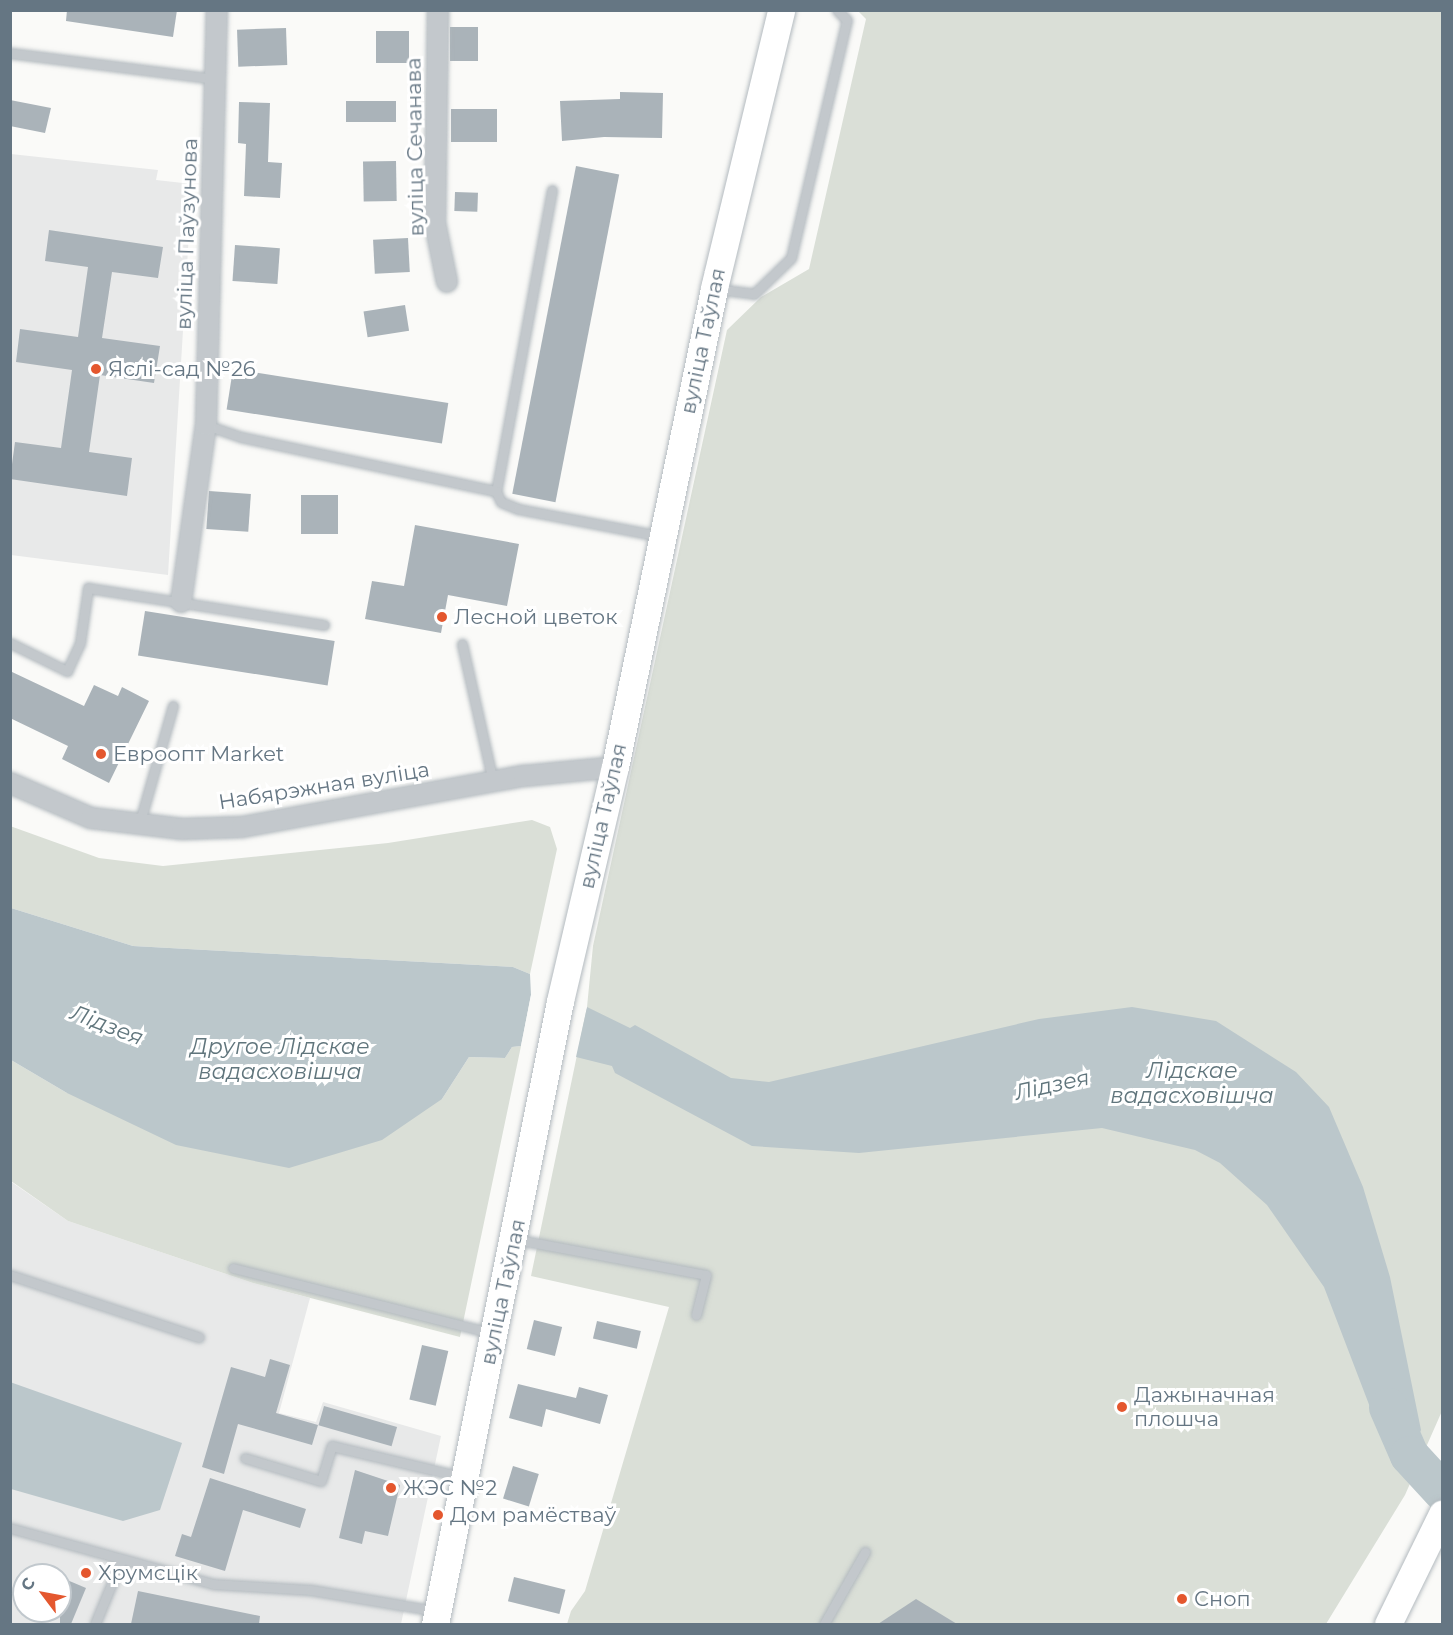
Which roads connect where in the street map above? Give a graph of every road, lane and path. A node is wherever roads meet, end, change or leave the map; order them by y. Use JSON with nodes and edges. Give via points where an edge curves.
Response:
{"nodes":[{"id":1,"x":218,"y":10,"type":"edge"},
{"id":2,"x":438,"y":10,"type":"edge"},
{"id":3,"x":781,"y":10,"type":"edge"},
{"id":4,"x":837,"y":10,"type":"edge"},
{"id":5,"x":10,"y":53,"type":"edge"},
{"id":6,"x":216,"y":79,"type":"junction"},
{"id":7,"x":552,"y":190,"type":"dead end"},
{"id":8,"x":447,"y":282,"type":"dead end"},
{"id":9,"x":714,"y":288,"type":"junction"},
{"id":10,"x":206,"y":425,"type":"junction"},
{"id":11,"x":496,"y":491,"type":"junction"},
{"id":12,"x":663,"y":536,"type":"junction"},
{"id":13,"x":181,"y":602,"type":"junction"},
{"id":14,"x":324,"y":625,"type":"dead end"},
{"id":15,"x":10,"y":643,"type":"edge"},
{"id":16,"x":462,"y":644,"type":"dead end"},
{"id":17,"x":173,"y":706,"type":"dead end"},
{"id":18,"x":615,"y":767,"type":"junction"},
{"id":19,"x":493,"y":782,"type":"junction"},
{"id":20,"x":10,"y":783,"type":"edge"},
{"id":21,"x":140,"y":825,"type":"junction"},
{"id":22,"x":514,"y":1239,"type":"junction"},
{"id":23,"x":233,"y":1268,"type":"dead end"},
{"id":24,"x":10,"y":1275,"type":"edge"},
{"id":25,"x":696,"y":1315,"type":"dead end"},
{"id":26,"x":495,"y":1333,"type":"junction"},
{"id":27,"x":199,"y":1336,"type":"dead end"},
{"id":28,"x":245,"y":1458,"type":"dead end"},
{"id":29,"x":465,"y":1477,"type":"junction"},
{"id":30,"x":1439,"y":1521,"type":"edge"},
{"id":31,"x":10,"y":1528,"type":"edge"},
{"id":32,"x":865,"y":1552,"type":"dead end"},
{"id":33,"x":121,"y":1561,"type":"junction"},
{"id":34,"x":437,"y":1618,"type":"edge"},
{"id":35,"x":95,"y":1624,"type":"edge"},
{"id":36,"x":824,"y":1624,"type":"edge"},
{"id":37,"x":1388,"y":1624,"type":"edge"}],
"edges":[{"from":1,"to":6,"type":"street","name":"вуліца Паўзунова"},
{"from":2,"to":8,"type":"street","name":"вуліца Сечанава","via":[[435,223]]},
{"from":3,"to":9,"type":"main road","name":"вуліца Таўлая"},
{"from":4,"to":9,"type":"lane","via":[[847,20],[791,258],[754,294]]},
{"from":5,"to":6,"type":"lane"},
{"from":6,"to":10,"type":"street","name":"вуліца Паўзунова"},
{"from":7,"to":11,"type":"lane"},
{"from":9,"to":12,"type":"main road","name":"вуліца Таўлая"},
{"from":10,"to":11,"type":"lane","via":[[241,437]]},
{"from":10,"to":13,"type":"street","name":"вуліца Паўзунова"},
{"from":11,"to":12,"type":"lane","via":[[501,502],[518,509]]},
{"from":12,"to":18,"type":"main road","name":"вуліца Таўлая"},
{"from":13,"to":14,"type":"lane"},
{"from":13,"to":15,"type":"lane","via":[[88,588],[80,643],[67,671]]},
{"from":16,"to":19,"type":"lane"},
{"from":17,"to":21,"type":"lane"},
{"from":18,"to":19,"type":"street","name":"Набярэжная вуліца"},
{"from":18,"to":22,"type":"main road","name":"вуліца Таўлая","via":[[560,1001]]},
{"from":19,"to":21,"type":"street","name":"Набярэжная вуліца","via":[[242,827],[182,829]]},
{"from":20,"to":21,"type":"street","name":"Набярэжная вуліца","via":[[91,818]]},
{"from":22,"to":25,"type":"lane","via":[[706,1275]]},
{"from":22,"to":26,"type":"main road","name":"вуліца Таўлая"},
{"from":23,"to":26,"type":"lane"},
{"from":24,"to":27,"type":"lane"},
{"from":26,"to":29,"type":"main road","name":"вуліца Таўлая"},
{"from":28,"to":29,"type":"lane","via":[[321,1481],[332,1446]]},
{"from":29,"to":34,"type":"main road","name":"вуліца Таўлая"},
{"from":30,"to":37,"type":"main road"},
{"from":31,"to":33,"type":"lane"},
{"from":32,"to":36,"type":"lane"},
{"from":33,"to":34,"type":"lane","via":[[213,1584],[311,1590]]},
{"from":33,"to":35,"type":"lane"}]}
